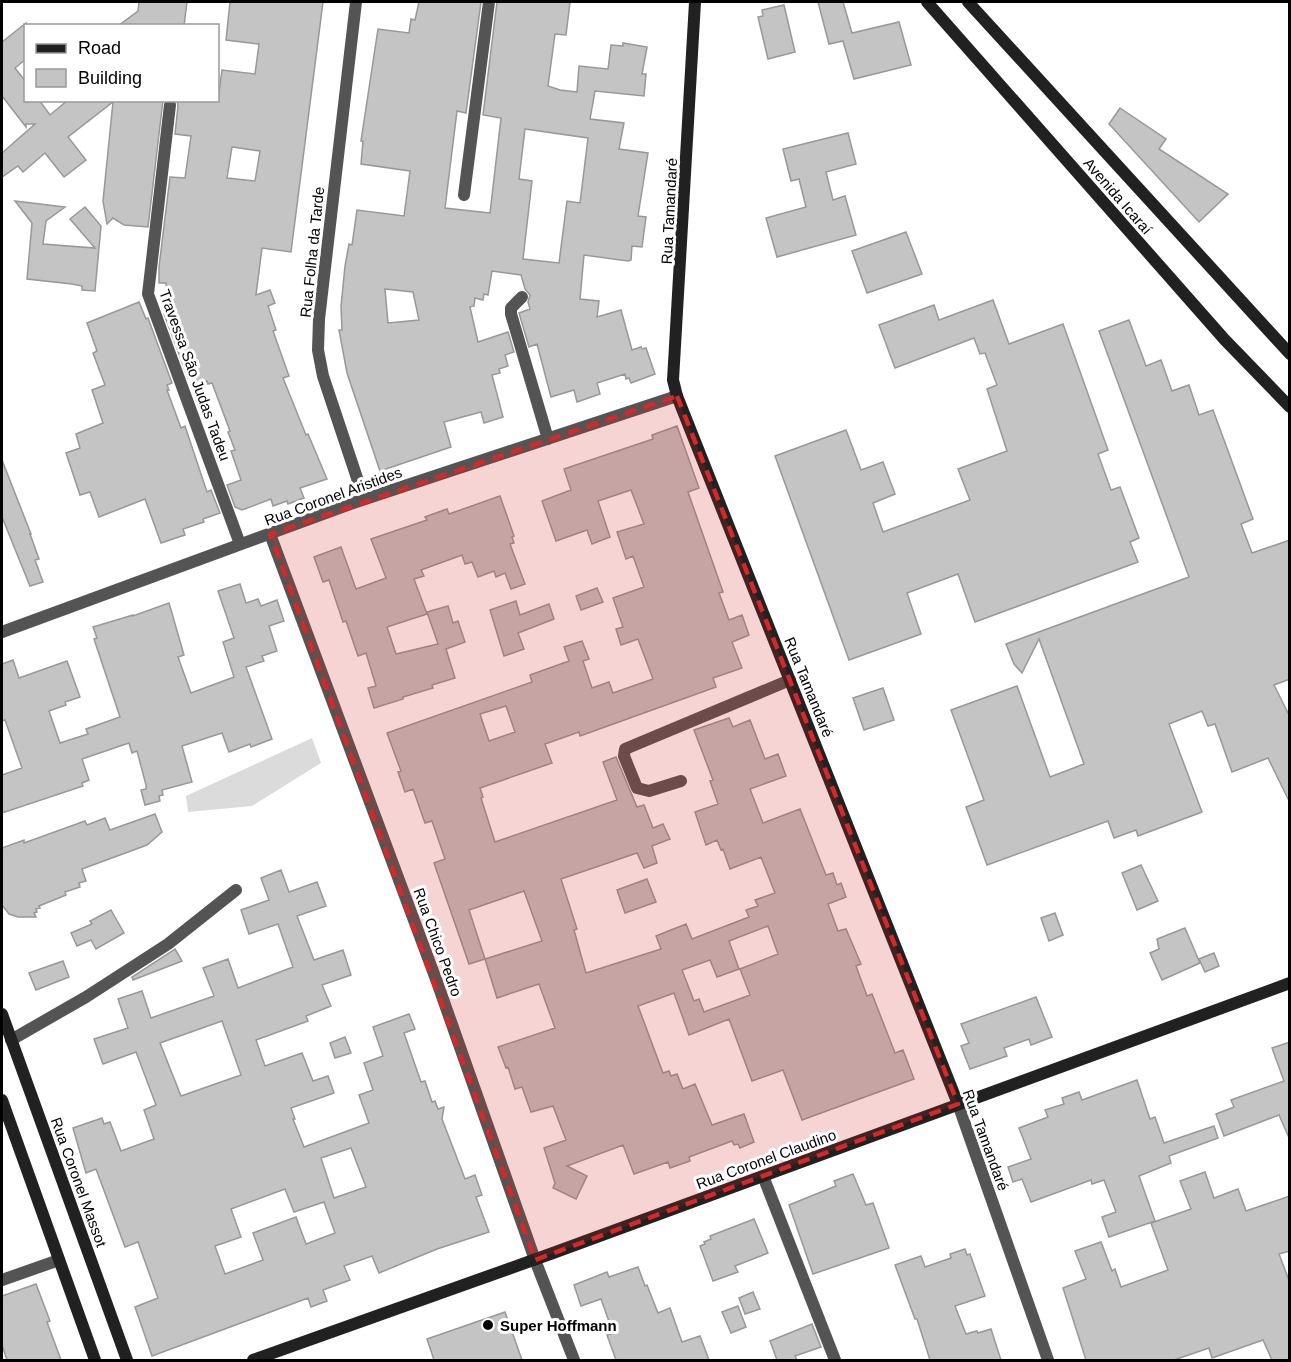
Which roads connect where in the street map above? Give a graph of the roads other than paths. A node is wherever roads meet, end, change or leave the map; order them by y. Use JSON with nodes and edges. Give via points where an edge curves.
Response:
{"nodes":[{"id":1,"x":356,"y":2,"type":"edge"},
{"id":2,"x":489,"y":2,"type":"edge"},
{"id":3,"x":695,"y":2,"type":"edge"},
{"id":4,"x":927,"y":2,"type":"edge"},
{"id":5,"x":968,"y":2,"type":"edge"},
{"id":6,"x":170,"y":105,"type":"dead end"},
{"id":7,"x":464,"y":195,"type":"dead end"},
{"id":8,"x":522,"y":297,"type":"dead end"},
{"id":9,"x":1290,"y":354,"type":"edge"},
{"id":10,"x":677,"y":396,"type":"junction"},
{"id":11,"x":1290,"y":407,"type":"edge"},
{"id":12,"x":548,"y":439,"type":"junction"},
{"id":13,"x":364,"y":499,"type":"junction"},
{"id":14,"x":270,"y":534,"type":"junction"},
{"id":15,"x":240,"y":544,"type":"junction"},
{"id":16,"x":2,"y":632,"type":"edge"},
{"id":17,"x":790,"y":680,"type":"junction"},
{"id":18,"x":681,"y":781,"type":"dead end"},
{"id":19,"x":236,"y":890,"type":"dead end"},
{"id":20,"x":1290,"y":983,"type":"edge"},
{"id":21,"x":2,"y":1014,"type":"edge"},
{"id":22,"x":11,"y":1040,"type":"junction"},
{"id":23,"x":2,"y":1100,"type":"edge"},
{"id":24,"x":958,"y":1104,"type":"junction"},
{"id":25,"x":763,"y":1176,"type":"junction"},
{"id":26,"x":59,"y":1260,"type":"junction"},
{"id":27,"x":536,"y":1260,"type":"junction"},
{"id":28,"x":2,"y":1280,"type":"edge"},
{"id":29,"x":95,"y":1360,"type":"edge"},
{"id":30,"x":127,"y":1360,"type":"edge"},
{"id":31,"x":253,"y":1360,"type":"edge"},
{"id":32,"x":574,"y":1360,"type":"edge"},
{"id":33,"x":835,"y":1360,"type":"edge"},
{"id":34,"x":1048,"y":1360,"type":"edge"}],
"edges":[{"from":1,"to":13,"type":"street","name":"Rua Folha da Tarde","via":[[318,350]]},
{"from":2,"to":7,"type":"street"},
{"from":3,"to":10,"type":"street","name":"Rua Tamandaré","via":[[673,380]]},
{"from":4,"to":11,"type":"street","name":"Avenida Icaraí","via":[[1225,340]]},
{"from":5,"to":9,"type":"street","name":"Avenida Icaraí"},
{"from":6,"to":15,"type":"street","name":"Travessa São Judas Tadeu","via":[[148,294]]},
{"from":8,"to":12,"type":"street","via":[[510,314]]},
{"from":10,"to":12,"type":"street","name":"Rua Coronel Aristides"},
{"from":10,"to":17,"type":"street","name":"Rua Tamandaré"},
{"from":12,"to":13,"type":"street","name":"Rua Coronel Aristides"},
{"from":13,"to":14,"type":"street","name":"Rua Coronel Aristides"},
{"from":14,"to":15,"type":"street","name":"Rua Coronel Aristides"},
{"from":14,"to":27,"type":"street","name":"Rua Chico Pedro"},
{"from":15,"to":16,"type":"street","name":"Rua Coronel Aristides"},
{"from":17,"to":18,"type":"street","via":[[625,749],[624,756],[637,788],[649,792]]},
{"from":17,"to":24,"type":"street","name":"Rua Tamandaré"},
{"from":19,"to":22,"type":"street","via":[[168,944]]},
{"from":20,"to":24,"type":"street","name":"Rua Coronel Claudino"},
{"from":21,"to":22,"type":"street","name":"Rua Coronel Massot"},
{"from":22,"to":30,"type":"street","name":"Rua Coronel Massot"},
{"from":23,"to":26,"type":"street"},
{"from":24,"to":25,"type":"street","name":"Rua Coronel Claudino"},
{"from":24,"to":34,"type":"street","name":"Rua Tamandaré"},
{"from":25,"to":27,"type":"street","name":"Rua Coronel Claudino"},
{"from":25,"to":33,"type":"street"},
{"from":26,"to":28,"type":"street"},
{"from":26,"to":29,"type":"street"},
{"from":27,"to":31,"type":"street","name":"Rua Coronel Claudino"},
{"from":27,"to":32,"type":"street","name":"Rua Chico Pedro"}]}
